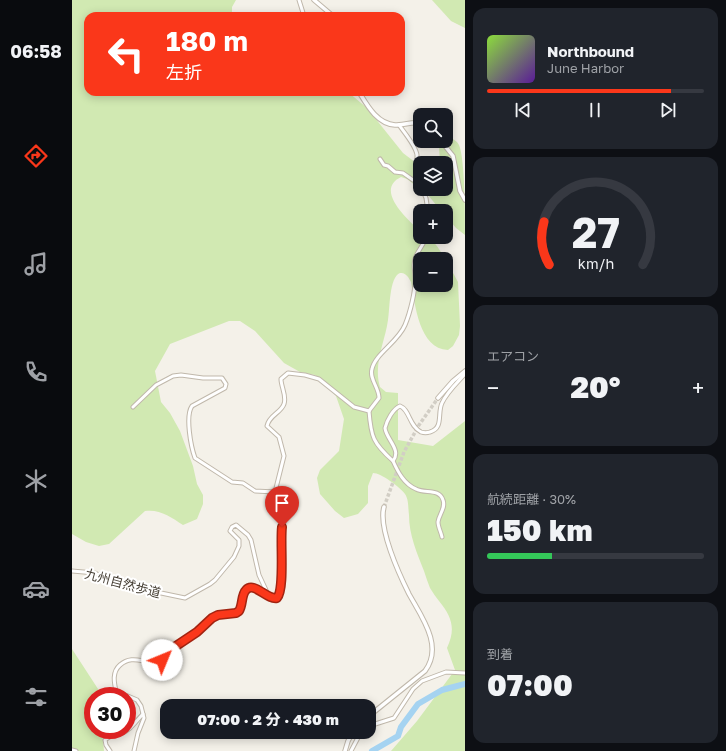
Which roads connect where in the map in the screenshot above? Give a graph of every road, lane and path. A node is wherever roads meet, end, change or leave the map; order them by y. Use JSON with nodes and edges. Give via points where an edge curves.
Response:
{"nodes":[{"id":1,"x":300,"y":0,"type":"edge"},
{"id":2,"x":314,"y":0,"type":"edge"},
{"id":3,"x":303,"y":12,"type":"edge"},
{"id":4,"x":328,"y":12,"type":"edge"},
{"id":5,"x":362,"y":96,"type":"edge"},
{"id":6,"x":413,"y":123,"type":"edge"},
{"id":7,"x":398,"y":124,"type":"junction"},
{"id":8,"x":447,"y":148,"type":"edge"},
{"id":9,"x":417,"y":156,"type":"edge"},
{"id":10,"x":380,"y":159,"type":"dead end"},
{"id":11,"x":413,"y":180,"type":"edge"},
{"id":12,"x":465,"y":200,"type":"edge"},
{"id":13,"x":423,"y":244,"type":"edge"},
{"id":14,"x":465,"y":370,"type":"edge"},
{"id":15,"x":465,"y":374,"type":"edge"},
{"id":16,"x":438,"y":398,"type":"tunnel mouth"},
{"id":17,"x":133,"y":407,"type":"dead end"},
{"id":18,"x":369,"y":411,"type":"junction"},
{"id":19,"x":393,"y":460,"type":"junction"},
{"id":20,"x":275,"y":492,"type":"junction"},
{"id":21,"x":384,"y":506,"type":"tunnel mouth"},
{"id":22,"x":442,"y":537,"type":"dead end"},
{"id":23,"x":72,"y":571,"type":"edge"},
{"id":24,"x":266,"y":594,"type":"junction"},
{"id":25,"x":465,"y":673,"type":"edge"},
{"id":26,"x":376,"y":710,"type":"edge"},
{"id":27,"x":143,"y":714,"type":"junction"},
{"id":28,"x":376,"y":724,"type":"edge"},
{"id":29,"x":349,"y":739,"type":"edge"},
{"id":30,"x":357,"y":739,"type":"edge"},
{"id":31,"x":72,"y":750,"type":"edge"},
{"id":32,"x":76,"y":751,"type":"edge"},
{"id":33,"x":110,"y":751,"type":"edge"},
{"id":34,"x":134,"y":751,"type":"edge"},
{"id":35,"x":345,"y":751,"type":"edge"},
{"id":36,"x":351,"y":751,"type":"edge"}],
"edges":[{"from":1,"to":3,"type":"street"},
{"from":2,"to":4,"type":"street"},
{"from":5,"to":7,"type":"street","via":[[381,120],[392,125]]},
{"from":6,"to":7,"type":"street"},
{"from":7,"to":9,"type":"street","via":[[409,138]]},
{"from":8,"to":12,"type":"street","via":[[453,156],[460,191]]},
{"from":10,"to":11,"type":"street","via":[[393,171]]},
{"from":13,"to":18,"type":"street","via":[[413,266],[414,289],[405,325],[398,338],[374,362],[372,368],[371,375],[379,398]]},
{"from":14,"to":16,"type":"street"},
{"from":15,"to":19,"type":"street","via":[[441,404],[439,423],[432,431],[420,432],[406,410],[397,407],[385,428],[396,453]]},
{"from":17,"to":20,"type":"street","via":[[156,385],[173,376],[222,378],[226,384],[225,388],[189,410],[188,428],[195,458],[232,482],[243,483],[255,491]]},
{"from":18,"to":19,"type":"street","via":[[371,432],[375,442]]},
{"from":18,"to":20,"type":"street","via":[[354,407],[319,379],[288,373],[285,375],[281,379],[281,384],[285,402],[271,417],[267,426],[279,437],[284,456]]},
{"from":19,"to":22,"type":"street","via":[[402,478],[409,485],[416,490],[433,491],[443,499],[443,508],[438,520]]},
{"from":20,"to":24,"type":"street","via":[[286,513],[281,535],[282,584],[277,598]]},
{"from":21,"to":26,"type":"street","via":[[383,529],[387,541],[405,585],[428,628],[432,650],[430,664],[425,671]]},
{"from":23,"to":24,"type":"street","name":"九州自然歩道","via":[[95,573],[118,584],[185,598],[210,584],[234,557],[239,540],[230,530],[236,525],[251,540]]},
{"from":24,"to":27,"type":"street","via":[[255,588],[248,588],[239,611],[212,618],[162,660],[153,662],[134,659],[118,666],[114,683],[116,691],[138,700]]},
{"from":25,"to":28,"type":"street","via":[[446,672],[422,681],[413,689],[394,718]]},
{"from":27,"to":33,"type":"street","via":[[130,728],[105,740]]},
{"from":27,"to":34,"type":"street"},
{"from":29,"to":35,"type":"street"},
{"from":30,"to":36,"type":"street"},
{"from":31,"to":32,"type":"street"}]}
